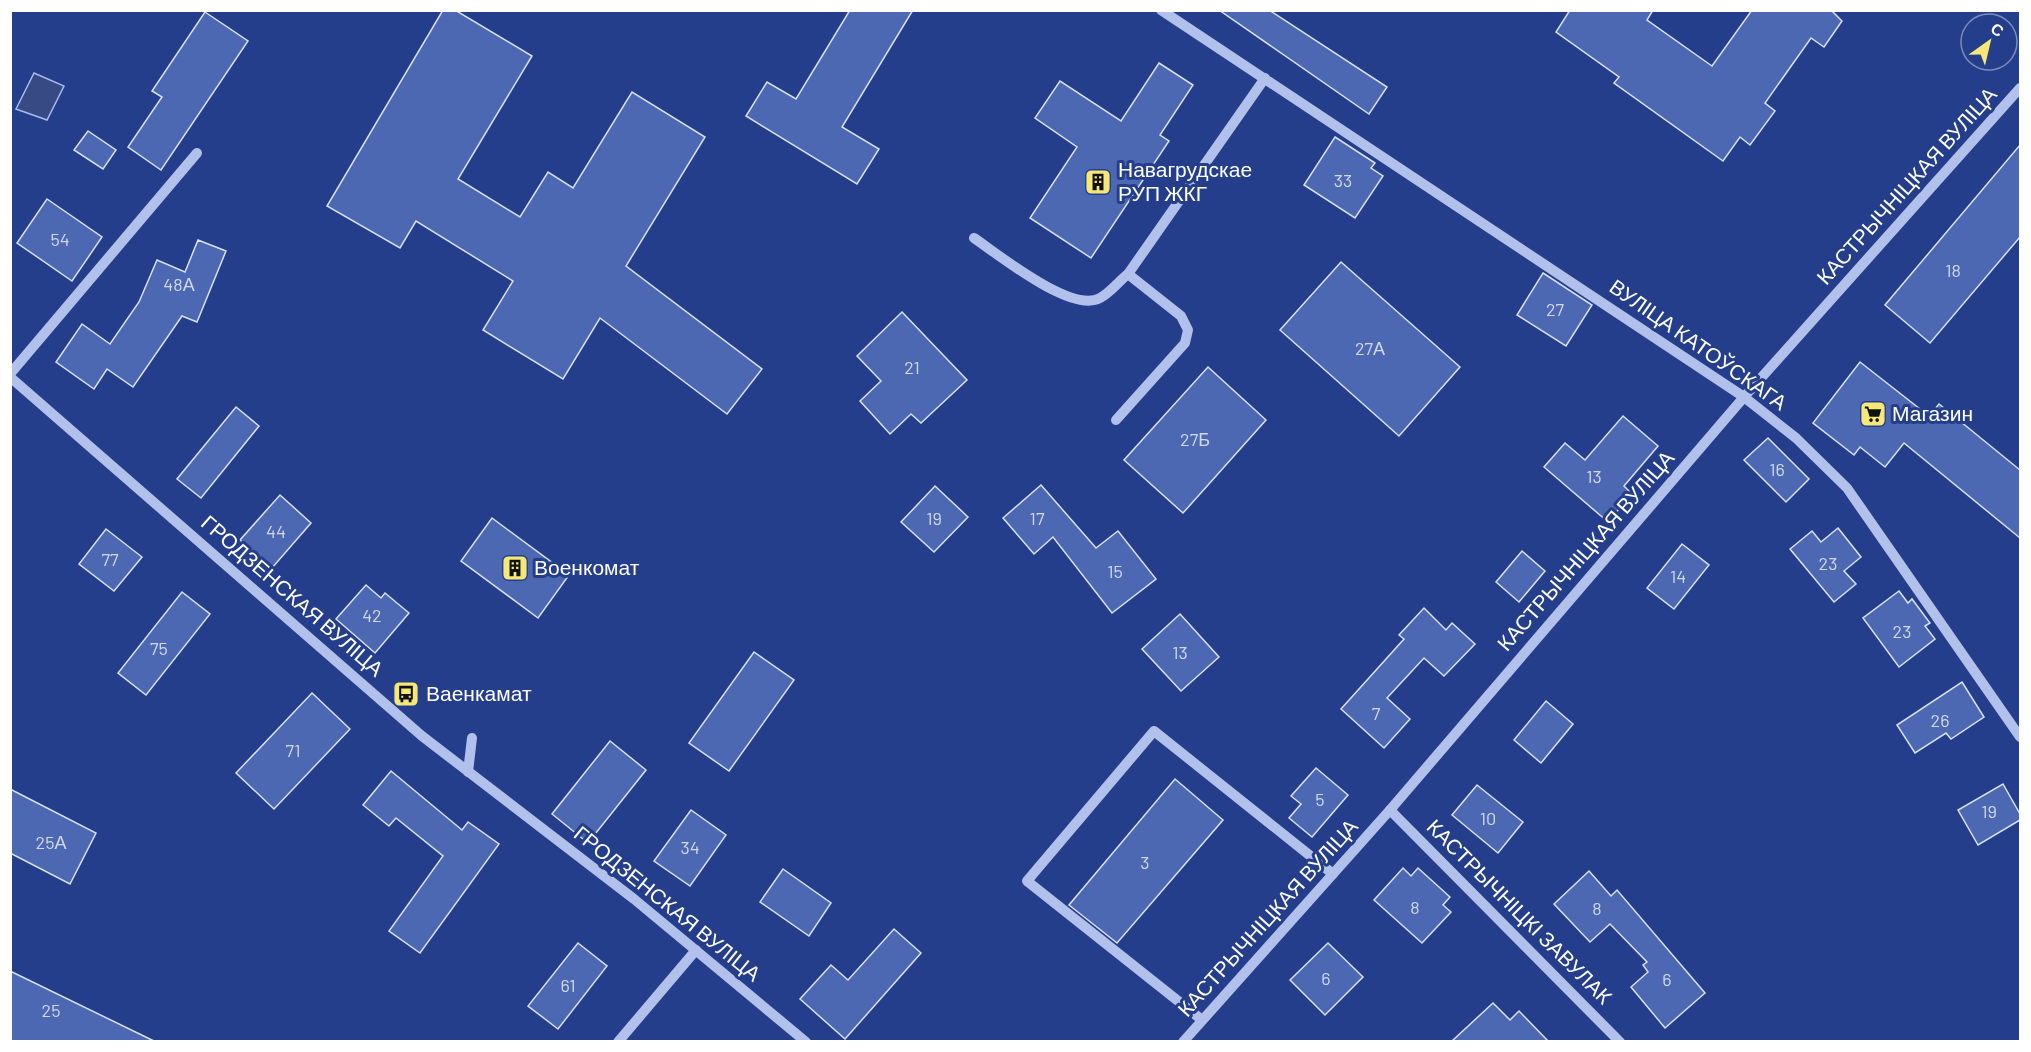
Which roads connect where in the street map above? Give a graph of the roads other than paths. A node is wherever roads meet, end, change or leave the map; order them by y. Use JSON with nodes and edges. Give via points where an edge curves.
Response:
{"nodes":[{"id":1,"x":1161,"y":10,"type":"edge"},
{"id":2,"x":1265,"y":78,"type":"junction"},
{"id":3,"x":2020,"y":88,"type":"edge"},
{"id":4,"x":197,"y":153,"type":"dead end"},
{"id":5,"x":974,"y":238,"type":"dead end"},
{"id":6,"x":1128,"y":274,"type":"junction"},
{"id":7,"x":10,"y":375,"type":"edge"},
{"id":8,"x":1744,"y":397,"type":"junction"},
{"id":9,"x":1116,"y":420,"type":"dead end"},
{"id":10,"x":2020,"y":736,"type":"edge"},
{"id":11,"x":472,"y":738,"type":"dead end"},
{"id":12,"x":468,"y":772,"type":"junction"},
{"id":13,"x":1390,"y":810,"type":"junction"},
{"id":14,"x":1333,"y":874,"type":"junction"},
{"id":15,"x":696,"y":950,"type":"junction"},
{"id":16,"x":1202,"y":1020,"type":"junction"},
{"id":17,"x":618,"y":1041,"type":"edge"},
{"id":18,"x":806,"y":1041,"type":"edge"},
{"id":19,"x":1184,"y":1041,"type":"edge"},
{"id":20,"x":1620,"y":1041,"type":"edge"}],
"edges":[{"from":1,"to":2,"type":"street","name":"ВУЛІЦА КАТОЎСКАГА"},
{"from":2,"to":6,"type":"street"},
{"from":2,"to":8,"type":"street","name":"ВУЛІЦА КАТОЎСКАГА"},
{"from":3,"to":8,"type":"street","name":"КАСТРЫЧНІЦКАЯ ВУЛІЦА"},
{"from":4,"to":7,"type":"street"},
{"from":5,"to":6,"type":"street","via":[[1056,292],[1080,301],[1099,299]]},
{"from":6,"to":9,"type":"street","via":[[1181,316],[1188,330],[1185,344]]},
{"from":7,"to":12,"type":"street","name":"ГРОДЗЕНСКАЯ ВУЛІЦА"},
{"from":8,"to":10,"type":"street","name":"ВУЛІЦА КАТОЎСКАГА","via":[[1796,438],[1847,488]]},
{"from":8,"to":13,"type":"street","name":"КАСТРЫЧНІЦКАЯ ВУЛІЦА"},
{"from":11,"to":12,"type":"street"},
{"from":12,"to":15,"type":"street","name":"ГРОДЗЕНСКАЯ ВУЛІЦА"},
{"from":13,"to":14,"type":"street","name":"КАСТРЫЧНІЦКАЯ ВУЛІЦА"},
{"from":13,"to":20,"type":"street","name":"КАСТРЫЧНІЦКІ ЗАВУЛАК"},
{"from":14,"to":16,"type":"street","name":"КАСТРЫЧНІЦКАЯ ВУЛІЦА"},
{"from":14,"to":16,"type":"street","via":[[1154,731],[1028,881]]},
{"from":15,"to":17,"type":"street"},
{"from":15,"to":18,"type":"street","name":"ГРОДЗЕНСКАЯ ВУЛІЦА"},
{"from":16,"to":19,"type":"street","name":"КАСТРЫЧНІЦКАЯ ВУЛІЦА"}]}
